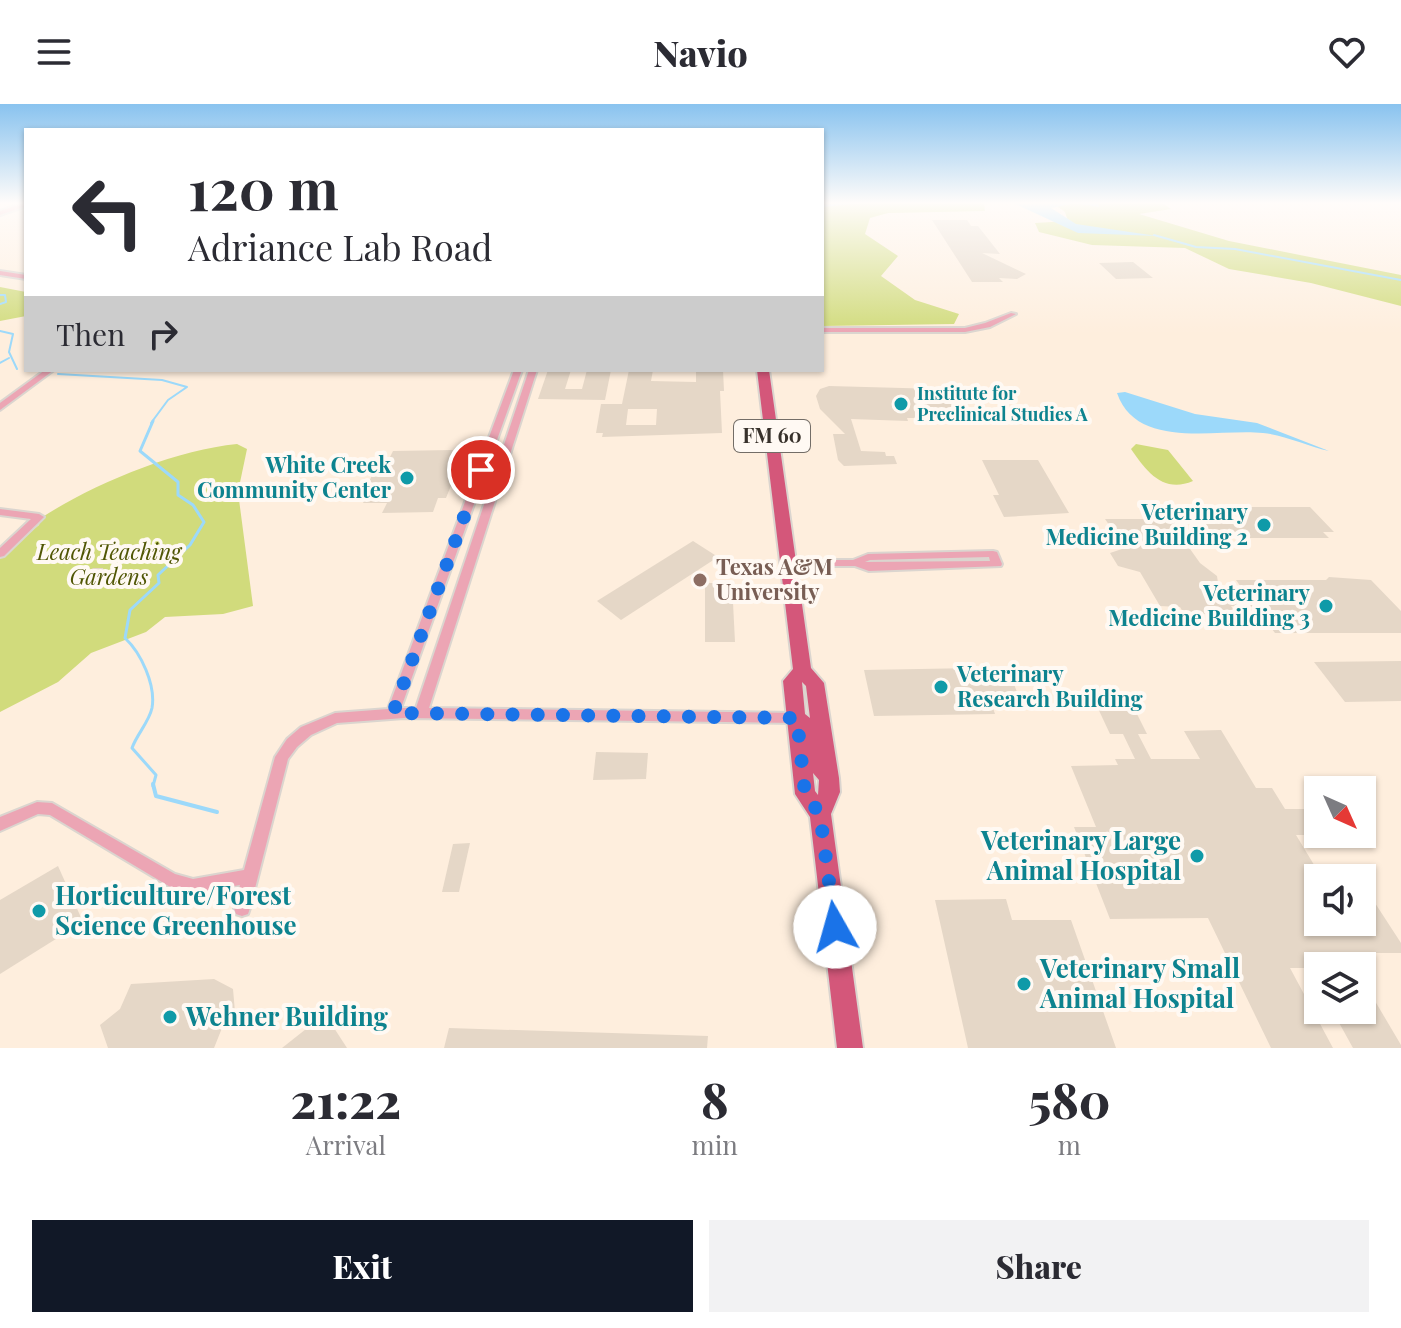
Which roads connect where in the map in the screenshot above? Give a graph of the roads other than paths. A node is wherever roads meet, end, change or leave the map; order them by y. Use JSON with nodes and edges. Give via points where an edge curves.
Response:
{"nodes":[{"id":1,"x":0,"y":276,"type":"edge"},
{"id":2,"x":24,"y":279,"type":"edge"},
{"id":3,"x":1013,"y":314,"type":"dead end"},
{"id":4,"x":824,"y":330,"type":"edge"},
{"id":5,"x":35,"y":372,"type":"edge"},
{"id":6,"x":47,"y":372,"type":"edge"},
{"id":7,"x":517,"y":372,"type":"edge"},
{"id":8,"x":532,"y":372,"type":"edge"},
{"id":9,"x":763,"y":372,"type":"edge"},
{"id":10,"x":0,"y":398,"type":"edge"},
{"id":11,"x":0,"y":407,"type":"edge"},
{"id":12,"x":0,"y":512,"type":"edge"},
{"id":13,"x":0,"y":554,"type":"edge"},
{"id":14,"x":995,"y":559,"type":"dead end"},
{"id":15,"x":789,"y":563,"type":"junction"},
{"id":16,"x":802,"y":671,"type":"junction"},
{"id":17,"x":393,"y":713,"type":"junction"},
{"id":18,"x":421,"y":713,"type":"junction"},
{"id":19,"x":797,"y":718,"type":"junction"},
{"id":20,"x":829,"y":778,"type":"junction"},
{"id":21,"x":820,"y":814,"type":"junction"},
{"id":22,"x":0,"y":824,"type":"edge"},
{"id":23,"x":251,"y":876,"type":"junction"},
{"id":24,"x":242,"y":908,"type":"dead end"},
{"id":25,"x":850,"y":1048,"type":"edge"}],
"edges":[{"from":1,"to":2,"type":"street"},
{"from":1,"to":2,"type":"street"},
{"from":3,"to":4,"type":"street","via":[[965,330]]},
{"from":5,"to":10,"type":"street"},
{"from":6,"to":11,"type":"street"},
{"from":7,"to":17,"type":"street"},
{"from":8,"to":18,"type":"street"},
{"from":9,"to":15,"type":"main road","number":"FM 60"},
{"from":12,"to":13,"type":"street","via":[[39,517]]},
{"from":14,"to":15,"type":"street","via":[[869,567]]},
{"from":15,"to":16,"type":"main road","number":"FM 60"},
{"from":16,"to":19,"type":"main road","number":"FM 60","via":[[792,681]]},
{"from":16,"to":20,"type":"main road","number":"FM 60","via":[[815,683]]},
{"from":17,"to":18,"type":"street"},
{"from":17,"to":23,"type":"street","via":[[346,715],[306,731],[282,757]]},
{"from":18,"to":19,"type":"street"},
{"from":19,"to":20,"type":"main road","via":[[809,727],[814,760]]},
{"from":19,"to":21,"type":"main road","number":"FM 60","via":[[805,794]]},
{"from":20,"to":21,"type":"main road","number":"FM 60","via":[[830,792]]},
{"from":21,"to":25,"type":"main road","number":"FM 60"},
{"from":22,"to":23,"type":"street","via":[[37,808],[52,809],[172,881],[193,886]]},
{"from":23,"to":24,"type":"street"}]}
